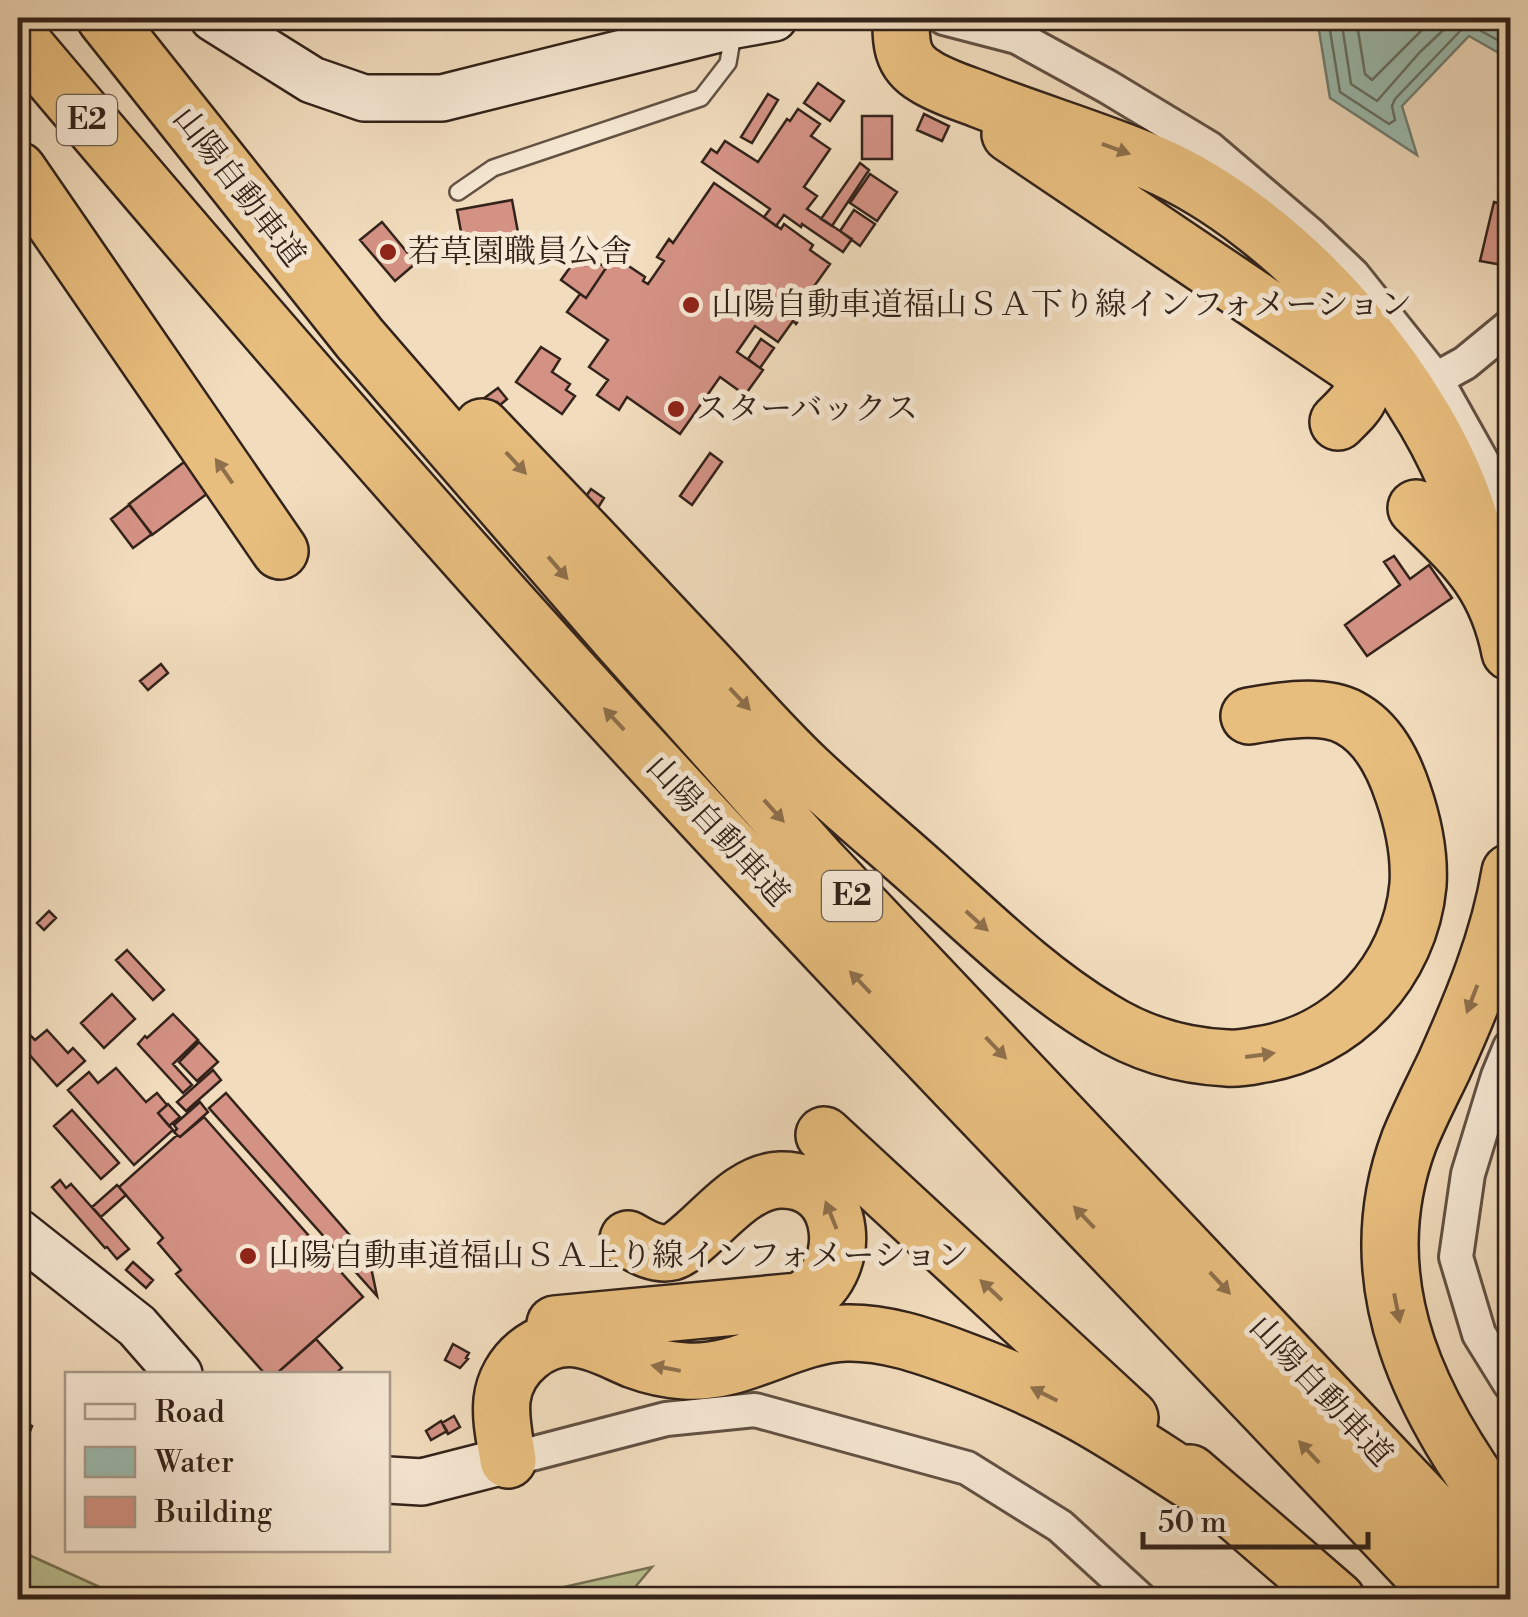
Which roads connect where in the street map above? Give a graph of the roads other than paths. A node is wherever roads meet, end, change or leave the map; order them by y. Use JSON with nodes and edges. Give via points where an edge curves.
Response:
{"nodes":[{"id":1,"x":34,"y":18,"type":"edge"},
{"id":2,"x":105,"y":18,"type":"edge"},
{"id":3,"x":213,"y":18,"type":"edge"},
{"id":4,"x":900,"y":18,"type":"edge"},
{"id":5,"x":944,"y":18,"type":"edge"},
{"id":6,"x":755,"y":21,"type":"edge"},
{"id":7,"x":18,"y":29,"type":"edge"},
{"id":8,"x":18,"y":37,"type":"edge"},
{"id":9,"x":18,"y":170,"type":"edge"},
{"id":10,"x":226,"y":171,"type":"junction"},
{"id":11,"x":458,"y":192,"type":"dead end"},
{"id":12,"x":1233,"y":247,"type":"junction"},
{"id":13,"x":1510,"y":326,"type":"edge"},
{"id":14,"x":1436,"y":379,"type":"junction"},
{"id":15,"x":1338,"y":422,"type":"dead end"},
{"id":16,"x":1416,"y":508,"type":"dead end"},
{"id":17,"x":1510,"y":511,"type":"edge"},
{"id":18,"x":280,"y":551,"type":"dead end"},
{"id":19,"x":1481,"y":575,"type":"junction"},
{"id":20,"x":1510,"y":652,"type":"edge"},
{"id":21,"x":1249,"y":716,"type":"dead end"},
{"id":22,"x":1510,"y":872,"type":"edge"},
{"id":23,"x":1510,"y":1047,"type":"edge"},
{"id":24,"x":824,"y":1136,"type":"dead end"},
{"id":25,"x":18,"y":1232,"type":"edge"},
{"id":26,"x":628,"y":1239,"type":"dead end"},
{"id":27,"x":848,"y":1306,"type":"junction"},
{"id":28,"x":732,"y":1336,"type":"junction"},
{"id":29,"x":177,"y":1372,"type":"edge"},
{"id":30,"x":1510,"y":1384,"type":"edge"},
{"id":31,"x":508,"y":1460,"type":"junction"},
{"id":32,"x":390,"y":1480,"type":"edge"},
{"id":33,"x":1217,"y":1498,"type":"junction"},
{"id":34,"x":1510,"y":1526,"type":"edge"},
{"id":35,"x":1510,"y":1592,"type":"edge"},
{"id":36,"x":1141,"y":1600,"type":"edge"},
{"id":37,"x":1337,"y":1600,"type":"edge"},
{"id":38,"x":1448,"y":1600,"type":"edge"}],
"edges":[{"from":1,"to":7,"type":"street"},
{"from":2,"to":10,"type":"highway","name":"山陽自動車道","number":"E2"},
{"from":3,"to":6,"type":"street","via":[[312,80],[364,98],[442,98]]},
{"from":4,"to":12,"type":"highway","via":[[904,55],[926,77],[1152,163],[1180,211]]},
{"from":5,"to":14,"type":"street","via":[[1017,37],[1209,148],[1353,275]]},
{"from":6,"to":11,"type":"lane","via":[[701,98],[493,168]]},
{"from":38,"to":8,"type":"highway","name":"山陽自動車道","number":"E2","one_way":true,"via":[[603,707]]},
{"from":18,"to":9,"type":"highway","one_way":true},
{"from":10,"to":21,"type":"highway","one_way":true,"via":[[311,246],[806,768],[1060,991],[1103,1021],[1188,1055],[1233,1059],[1276,1053],[1316,1039],[1352,1014],[1396,956],[1418,885],[1409,812],[1375,737],[1348,716],[1317,710]]},
{"from":10,"to":35,"type":"highway","name":"山陽自動車道","number":"E2","one_way":true,"via":[[373,354],[806,847]]},
{"from":12,"to":15,"type":"highway","via":[[1361,376],[1354,406]]},
{"from":12,"to":19,"type":"highway","via":[[1282,246],[1336,299],[1400,379],[1461,494]]},
{"from":13,"to":14,"type":"street"},
{"from":14,"to":17,"type":"street"},
{"from":16,"to":19,"type":"highway"},
{"from":19,"to":20,"type":"highway","via":[[1497,602]]},
{"from":22,"to":34,"type":"highway","one_way":true,"via":[[1485,964],[1409,1142],[1390,1228],[1390,1268],[1406,1348],[1433,1411]]},
{"from":23,"to":30,"type":"street","via":[[1468,1174],[1456,1257],[1479,1334]]},
{"from":33,"to":24,"type":"highway","one_way":true},
{"from":25,"to":29,"type":"street","via":[[137,1326]]},
{"from":27,"to":26,"type":"highway","one_way":true,"via":[[835,1216],[814,1190],[790,1180],[746,1191],[671,1252]]},
{"from":27,"to":28,"type":"highway","via":[[826,1335]]},
{"from":27,"to":28,"type":"highway","via":[[822,1287]]},
{"from":33,"to":27,"type":"highway","one_way":true,"via":[[1078,1412]]},
{"from":28,"to":31,"type":"highway","via":[[704,1372],[638,1362],[578,1339],[532,1350],[503,1389]]},
{"from":31,"to":32,"type":"street","via":[[422,1482]]},
{"from":31,"to":36,"type":"street","via":[[666,1419],[756,1410],[967,1468],[1060,1526]]},
{"from":33,"to":37,"type":"highway"}]}
